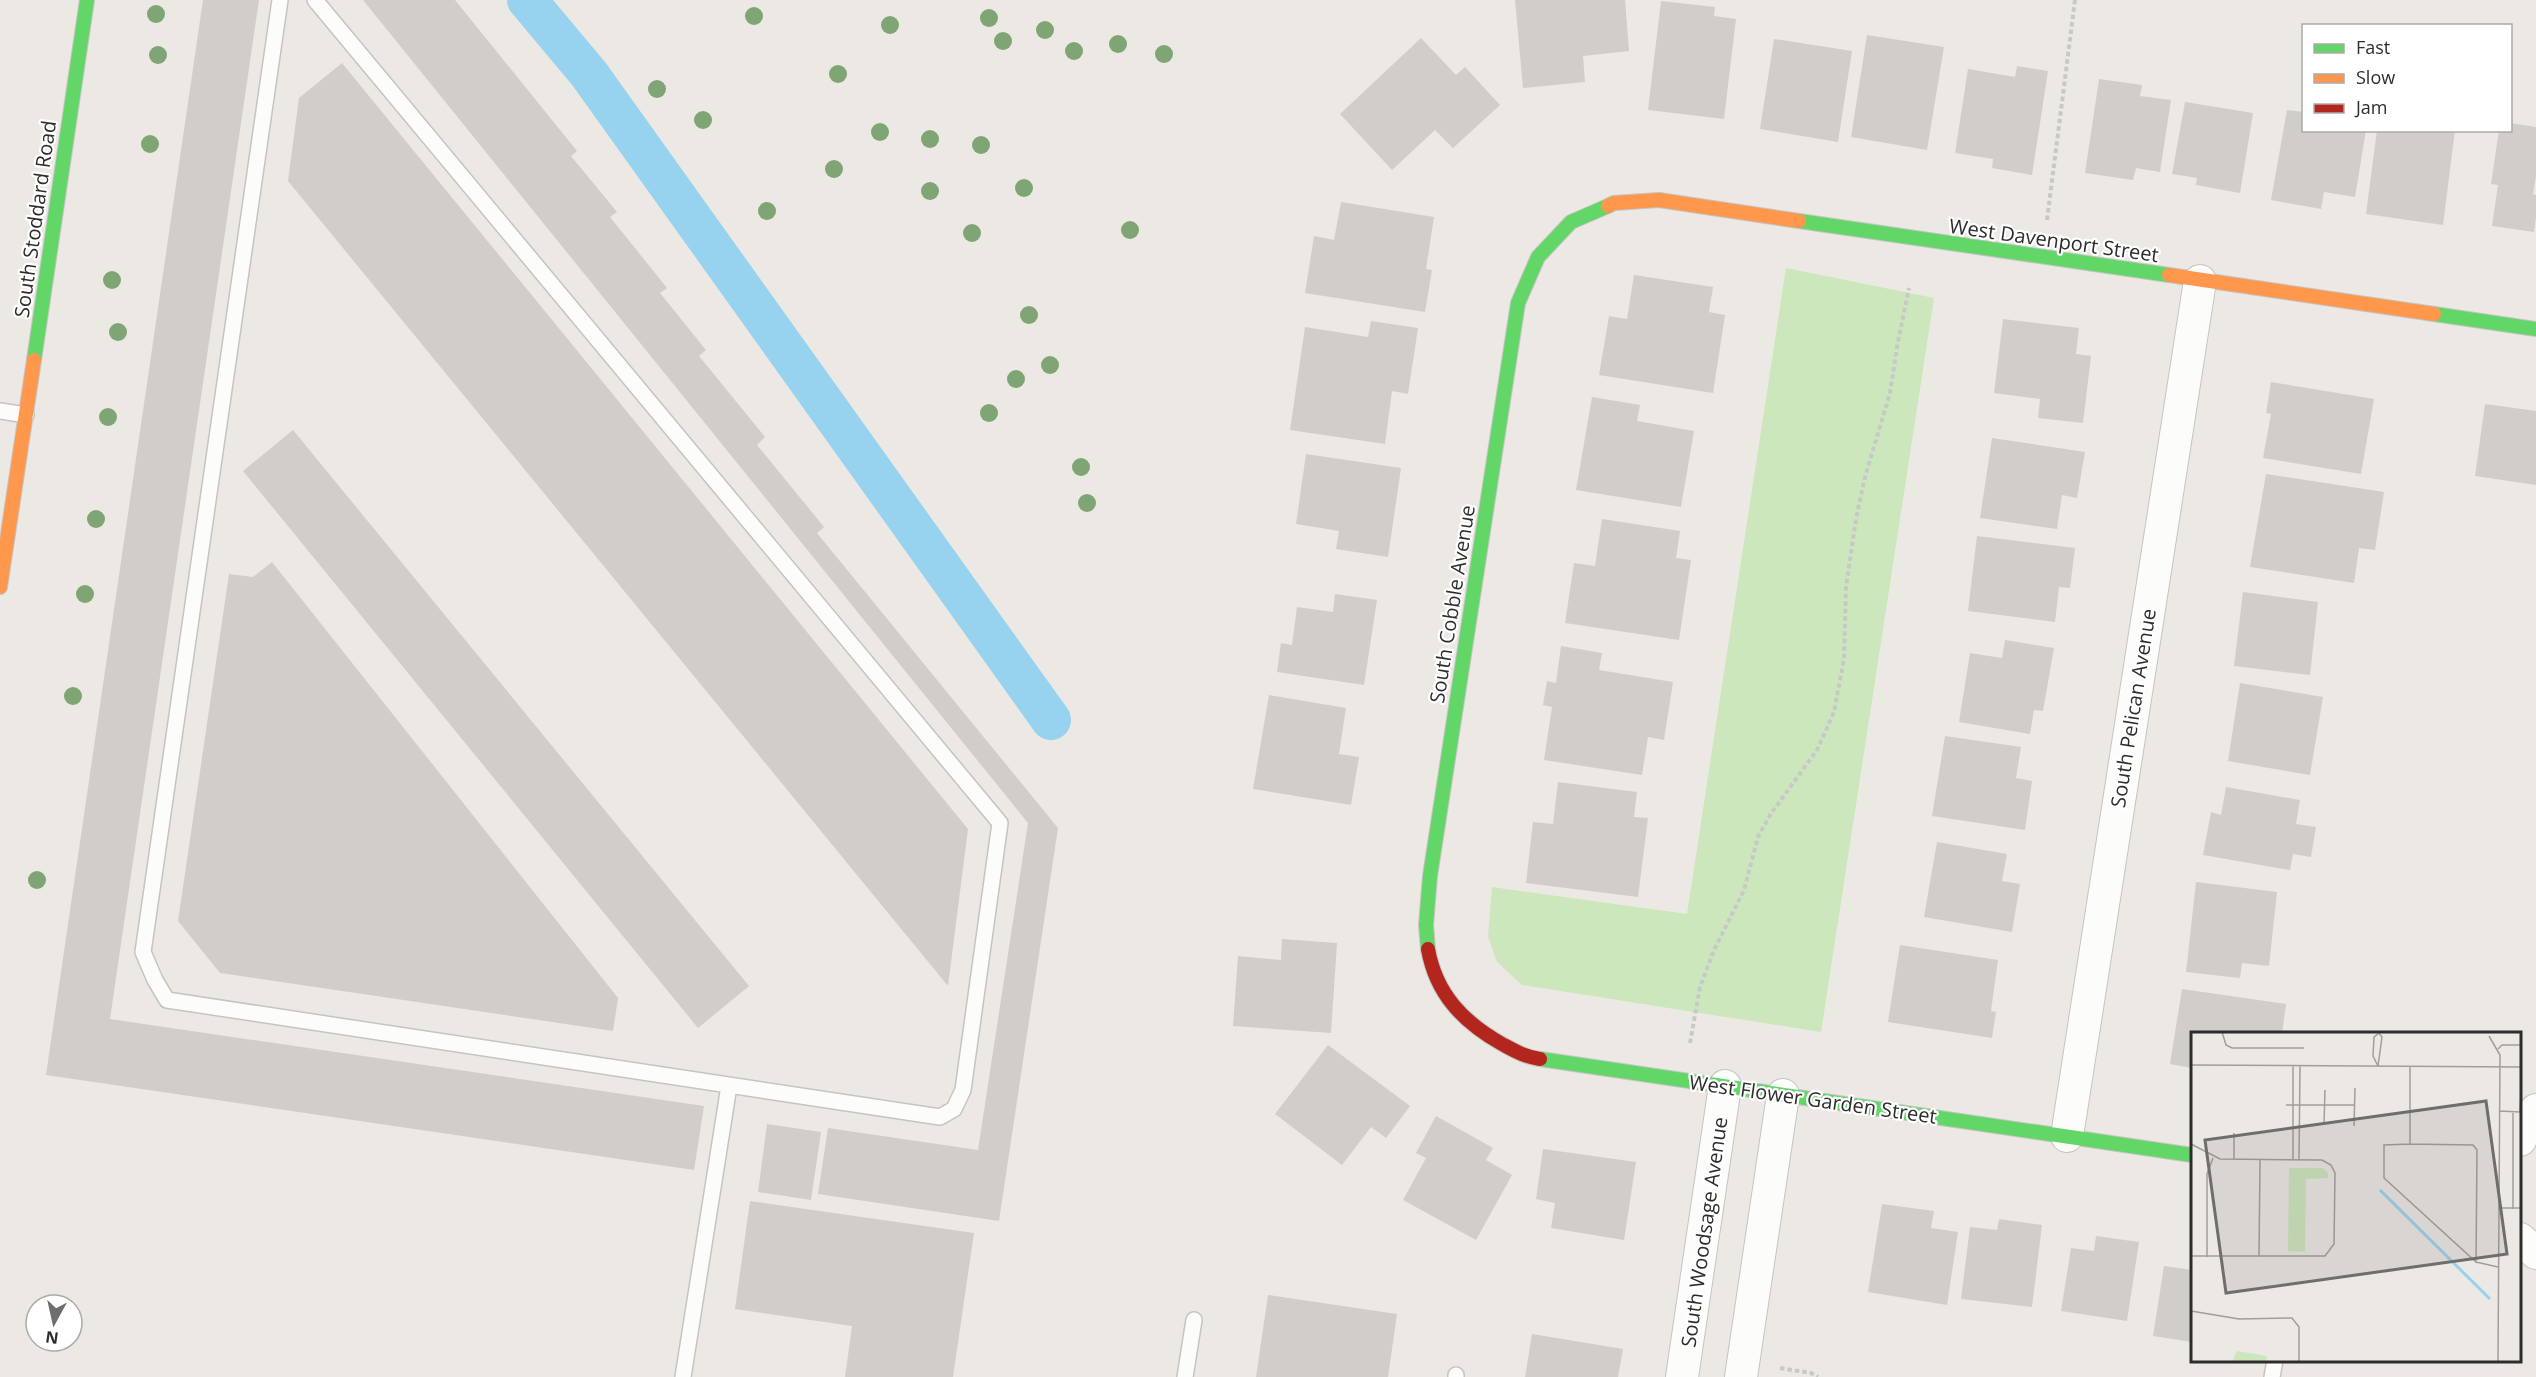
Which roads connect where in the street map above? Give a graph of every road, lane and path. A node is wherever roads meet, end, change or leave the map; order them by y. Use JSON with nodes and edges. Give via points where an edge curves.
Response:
{"nodes":[{"id":1,"x":87,"y":0,"type":"edge"},
{"id":2,"x":280,"y":0,"type":"edge"},
{"id":3,"x":315,"y":0,"type":"edge"},
{"id":4,"x":2075,"y":0,"type":"edge"},
{"id":5,"x":1571,"y":222,"type":"joint"},
{"id":6,"x":2046,"y":226,"type":"dead end"},
{"id":7,"x":2200,"y":281,"type":"junction"},
{"id":8,"x":1909,"y":288,"type":"dead end"},
{"id":9,"x":2536,"y":329,"type":"edge"},
{"id":10,"x":0,"y":411,"type":"edge"},
{"id":11,"x":26,"y":416,"type":"junction"},
{"id":12,"x":0,"y":587,"type":"edge"},
{"id":13,"x":1450,"y":1005,"type":"joint"},
{"id":14,"x":1690,"y":1048,"type":"dead end"},
{"id":15,"x":729,"y":1086,"type":"junction"},
{"id":16,"x":1725,"y":1086,"type":"junction"},
{"id":17,"x":1783,"y":1095,"type":"junction"},
{"id":18,"x":2536,"y":1110,"type":"edge"},
{"id":19,"x":2067,"y":1136,"type":"junction"},
{"id":20,"x":2521,"y":1138,"type":"edge"},
{"id":21,"x":2191,"y":1155,"type":"edge"},
{"id":22,"x":2521,"y":1240,"type":"edge"},
{"id":23,"x":2536,"y":1253,"type":"edge"},
{"id":24,"x":1194,"y":1320,"type":"dead end"},
{"id":25,"x":2275,"y":1362,"type":"edge"},
{"id":26,"x":1780,"y":1368,"type":"dead end"},
{"id":27,"x":683,"y":1377,"type":"edge"},
{"id":28,"x":1185,"y":1377,"type":"edge"},
{"id":29,"x":1682,"y":1377,"type":"edge"},
{"id":30,"x":1741,"y":1377,"type":"edge"},
{"id":31,"x":1818,"y":1377,"type":"edge"},
{"id":32,"x":2272,"y":1377,"type":"edge"}],
"edges":[{"from":1,"to":11,"type":"street","name":"South Stoddard Road"},
{"from":2,"to":15,"type":"lane","via":[[143,952],[167,1000]]},
{"from":3,"to":15,"type":"lane","via":[[999,823],[963,1090],[954,1109],[940,1117]]},
{"from":4,"to":6,"type":"path"},
{"from":5,"to":7,"type":"street","name":"West Davenport Street","via":[[1614,202],[1659,200]]},
{"from":5,"to":13,"type":"street","name":"South Cobble Avenue","via":[[1538,257],[1518,303],[1457,694],[1425,925],[1431,968]]},
{"from":7,"to":9,"type":"street","name":"West Davenport Street"},
{"from":7,"to":19,"type":"street","name":"South Pelican Avenue"},
{"from":8,"to":14,"type":"path","via":[[1890,393],[1856,519],[1846,587],[1844,659],[1834,712],[1816,750],[1758,837],[1744,890],[1700,987]]},
{"from":10,"to":11,"type":"lane"},
{"from":11,"to":12,"type":"street","name":"South Stoddard Road"},
{"from":13,"to":16,"type":"street","name":"West Flower Garden Street","via":[[1484,1035],[1527,1057]]},
{"from":15,"to":27,"type":"lane"},
{"from":16,"to":17,"type":"street","name":"West Flower Garden Street"},
{"from":16,"to":29,"type":"street","name":"South Woodsage Avenue"},
{"from":17,"to":19,"type":"street","name":"West Flower Garden Street"},
{"from":17,"to":30,"type":"street"},
{"from":18,"to":20,"type":"street"},
{"from":19,"to":21,"type":"street","name":"West Flower Garden Street"},
{"from":22,"to":23,"type":"street"},
{"from":24,"to":28,"type":"lane"},
{"from":25,"to":32,"type":"lane"},
{"from":26,"to":31,"type":"path"}]}
